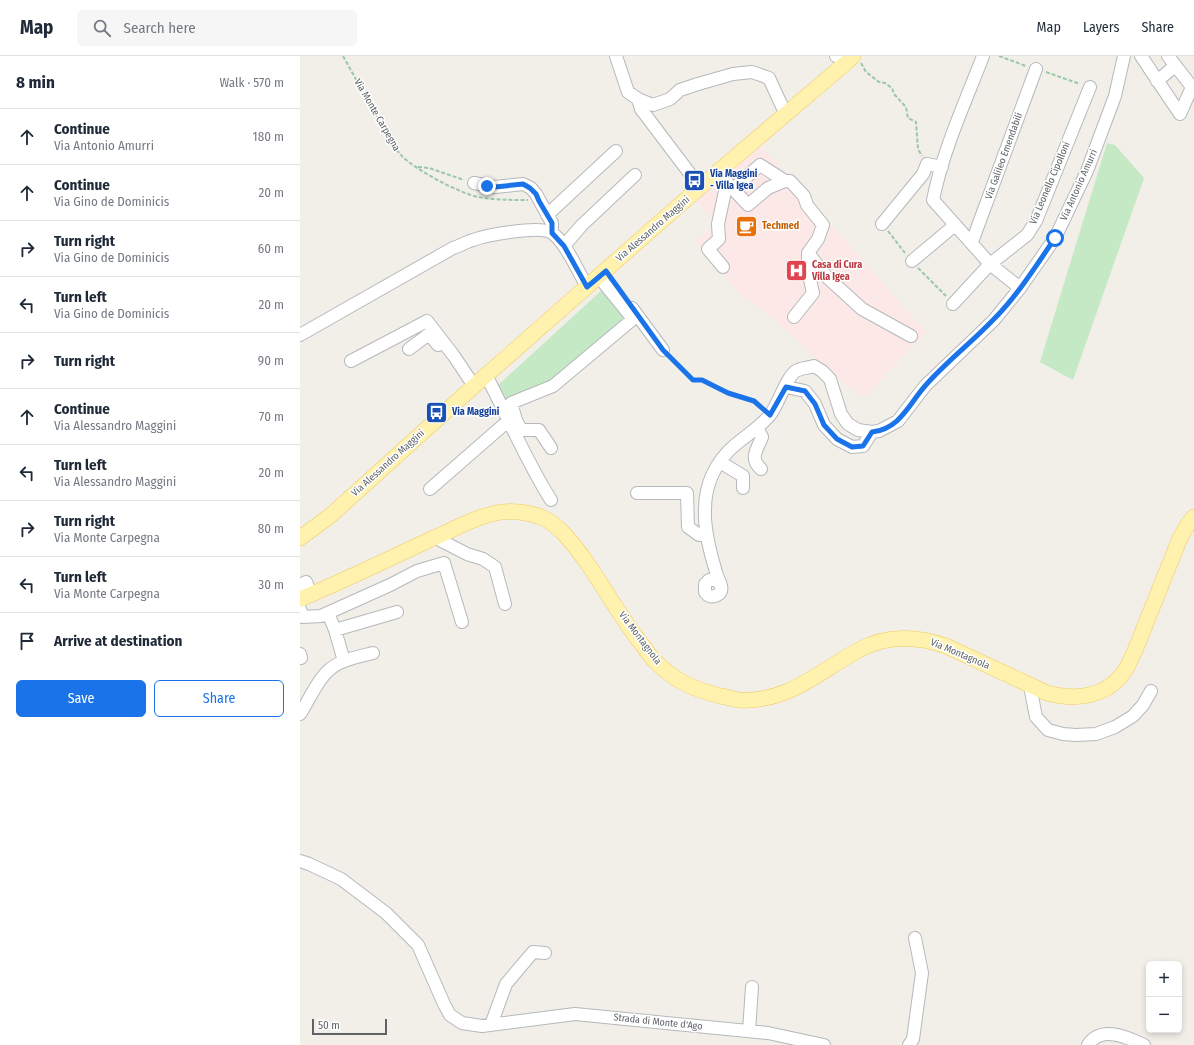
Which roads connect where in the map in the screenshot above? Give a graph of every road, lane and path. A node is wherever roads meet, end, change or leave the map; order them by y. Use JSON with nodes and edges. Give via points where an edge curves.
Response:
{"nodes":[{"id":1,"x":343,"y":56,"type":"edge"},
{"id":2,"x":616,"y":56,"type":"edge"},
{"id":3,"x":983,"y":56,"type":"edge"},
{"id":4,"x":1124,"y":56,"type":"edge"},
{"id":5,"x":1141,"y":56,"type":"edge"},
{"id":6,"x":847,"y":58,"type":"edge"},
{"id":7,"x":1172,"y":61,"type":"edge"},
{"id":8,"x":1036,"y":69,"type":"dead end"},
{"id":9,"x":1157,"y":80,"type":"junction"},
{"id":10,"x":1090,"y":87,"type":"dead end"},
{"id":11,"x":638,"y":99,"type":"junction"},
{"id":12,"x":786,"y":115,"type":"junction"},
{"id":13,"x":616,"y":151,"type":"dead end"},
{"id":14,"x":760,"y":165,"type":"junction"},
{"id":15,"x":942,"y":167,"type":"junction"},
{"id":16,"x":925,"y":169,"type":"junction"},
{"id":17,"x":635,"y":175,"type":"dead end"},
{"id":18,"x":937,"y":179,"type":"junction"},
{"id":19,"x":726,"y":181,"type":"junction"},
{"id":20,"x":785,"y":181,"type":"junction"},
{"id":21,"x":474,"y":183,"type":"joint"},
{"id":22,"x":700,"y":187,"type":"junction"},
{"id":23,"x":768,"y":188,"type":"junction"},
{"id":24,"x":547,"y":215,"type":"junction"},
{"id":25,"x":882,"y":224,"type":"dead end"},
{"id":26,"x":955,"y":225,"type":"junction"},
{"id":27,"x":552,"y":233,"type":"junction"},
{"id":28,"x":972,"y":242,"type":"junction"},
{"id":29,"x":564,"y":246,"type":"junction"},
{"id":30,"x":808,"y":253,"type":"junction"},
{"id":31,"x":912,"y":261,"type":"dead end"},
{"id":32,"x":990,"y":264,"type":"junction"},
{"id":33,"x":723,"y":267,"type":"dead end"},
{"id":34,"x":602,"y":274,"type":"junction"},
{"id":35,"x":587,"y":287,"type":"junction"},
{"id":36,"x":1020,"y":288,"type":"junction"},
{"id":37,"x":953,"y":304,"type":"dead end"},
{"id":38,"x":794,"y":317,"type":"dead end"},
{"id":39,"x":633,"y":319,"type":"junction"},
{"id":40,"x":300,"y":335,"type":"edge"},
{"id":41,"x":911,"y":336,"type":"dead end"},
{"id":42,"x":409,"y":349,"type":"dead end"},
{"id":43,"x":664,"y":355,"type":"junction"},
{"id":44,"x":351,"y":361,"type":"dead end"},
{"id":45,"x":462,"y":369,"type":"junction"},
{"id":46,"x":486,"y":375,"type":"junction"},
{"id":47,"x":474,"y":386,"type":"junction"},
{"id":48,"x":786,"y":387,"type":"junction"},
{"id":49,"x":770,"y":415,"type":"junction"},
{"id":50,"x":508,"y":421,"type":"junction"},
{"id":51,"x":757,"y":428,"type":"junction"},
{"id":52,"x":872,"y":432,"type":"junction"},
{"id":53,"x":551,"y":448,"type":"dead end"},
{"id":54,"x":720,"y":462,"type":"junction"},
{"id":55,"x":761,"y":469,"type":"dead end"},
{"id":56,"x":743,"y":488,"type":"dead end"},
{"id":57,"x":430,"y":489,"type":"dead end"},
{"id":58,"x":637,"y":493,"type":"dead end"},
{"id":59,"x":551,"y":500,"type":"dead end"},
{"id":60,"x":1194,"y":517,"type":"edge"},
{"id":61,"x":706,"y":535,"type":"junction"},
{"id":62,"x":300,"y":538,"type":"edge"},
{"id":63,"x":436,"y":538,"type":"junction"},
{"id":64,"x":707,"y":582,"type":"dead end"},
{"id":65,"x":300,"y":585,"type":"edge"},
{"id":66,"x":306,"y":597,"type":"edge"},
{"id":67,"x":505,"y":604,"type":"dead end"},
{"id":68,"x":300,"y":609,"type":"edge"},
{"id":69,"x":397,"y":612,"type":"dead end"},
{"id":70,"x":328,"y":613,"type":"junction"},
{"id":71,"x":462,"y":622,"type":"dead end"},
{"id":72,"x":335,"y":630,"type":"junction"},
{"id":73,"x":373,"y":653,"type":"dead end"},
{"id":74,"x":344,"y":661,"type":"junction"},
{"id":75,"x":1030,"y":686,"type":"junction"},
{"id":76,"x":1151,"y":691,"type":"dead end"},
{"id":77,"x":300,"y":714,"type":"edge"},
{"id":78,"x":300,"y":861,"type":"edge"},
{"id":79,"x":915,"y":938,"type":"dead end"},
{"id":80,"x":545,"y":953,"type":"dead end"},
{"id":81,"x":752,"y":987,"type":"dead end"},
{"id":82,"x":491,"y":1025,"type":"junction"},
{"id":83,"x":750,"y":1031,"type":"junction"},
{"id":84,"x":824,"y":1045,"type":"edge"},
{"id":85,"x":909,"y":1045,"type":"edge"},
{"id":86,"x":1088,"y":1045,"type":"edge"},
{"id":87,"x":1144,"y":1045,"type":"edge"}],
"edges":[{"from":1,"to":21,"type":"path","name":"Via Monte Carpegna","via":[[400,155],[417,167],[429,168]]},
{"from":2,"to":11,"type":"street","via":[[628,92]]},
{"from":3,"to":15,"type":"street"},
{"from":4,"to":36,"type":"street","name":"Via Antonio Amurri","via":[[1114,96],[1086,171],[1055,238]]},
{"from":5,"to":9,"type":"street"},
{"from":6,"to":12,"type":"main road","name":"Via Alessandro Maggini"},
{"from":6,"to":16,"type":"path","via":[[860,62],[866,72],[892,88],[906,107],[908,118],[916,122],[918,149]]},
{"from":7,"to":9,"type":"street"},
{"from":7,"to":9,"type":"street","via":[[1192,87],[1180,114]]},
{"from":8,"to":28,"type":"street","name":"Via Galileo Emendabili"},
{"from":10,"to":32,"type":"street","name":"Via Leonello Cipolloni","via":[[1036,221],[1027,235]]},
{"from":11,"to":12,"type":"street","via":[[653,105],[670,99],[680,90],[698,84],[733,74],[752,72],[769,78]]},
{"from":11,"to":22,"type":"street","via":[[641,109]]},
{"from":12,"to":19,"type":"main road","name":"Via Alessandro Maggini"},
{"from":13,"to":24,"type":"street"},
{"from":14,"to":19,"type":"street"},
{"from":14,"to":20,"type":"street"},
{"from":14,"to":23,"type":"street"},
{"from":15,"to":16,"type":"street"},
{"from":15,"to":18,"type":"street"},
{"from":16,"to":18,"type":"street"},
{"from":16,"to":25,"type":"street"},
{"from":17,"to":29,"type":"street","via":[[581,226]]},
{"from":18,"to":26,"type":"street","via":[[933,200]]},
{"from":19,"to":22,"type":"main road","name":"Via Alessandro Maggini"},
{"from":19,"to":23,"type":"street","via":[[748,205]]},
{"from":19,"to":33,"type":"street","via":[[718,224],[719,239],[708,249]]},
{"from":20,"to":23,"type":"street"},
{"from":20,"to":30,"type":"street","via":[[790,181],[804,196],[807,205],[823,226]]},
{"from":21,"to":24,"type":"street","via":[[495,187],[523,184],[536,194]]},
{"from":22,"to":34,"type":"main road","name":"Via Alessandro Maggini"},
{"from":24,"to":27,"type":"street","via":[[552,223]]},
{"from":26,"to":28,"type":"street"},
{"from":26,"to":31,"type":"street"},
{"from":27,"to":29,"type":"street"},
{"from":27,"to":40,"type":"street","via":[[542,230],[522,231],[489,236],[453,248]]},
{"from":28,"to":32,"type":"street"},
{"from":29,"to":35,"type":"street"},
{"from":30,"to":38,"type":"street","via":[[808,271],[813,293]]},
{"from":30,"to":41,"type":"street","via":[[828,278],[862,309]]},
{"from":32,"to":36,"type":"street"},
{"from":32,"to":37,"type":"street","name":"Via Leonello Cipolloni"},
{"from":34,"to":35,"type":"main road","name":"Via Alessandro Maggini"},
{"from":34,"to":39,"type":"street"},
{"from":34,"to":43,"type":"street"},
{"from":35,"to":46,"type":"main road","name":"Via Alessandro Maggini"},
{"from":36,"to":52,"type":"street","name":"Via Antonio Amurri","via":[[994,320],[925,386],[898,421]]},
{"from":39,"to":43,"type":"street"},
{"from":39,"to":53,"type":"street","via":[[553,386],[511,403],[521,430],[539,430]]},
{"from":42,"to":45,"type":"street","via":[[428,334],[451,361]]},
{"from":43,"to":49,"type":"path","via":[[693,380],[702,380],[728,393],[754,401]]},
{"from":44,"to":45,"type":"street","via":[[427,321]]},
{"from":45,"to":47,"type":"street"},
{"from":46,"to":47,"type":"main road","name":"Via Alessandro Maggini"},
{"from":46,"to":50,"type":"street"},
{"from":47,"to":62,"type":"main road","name":"Via Alessandro Maggini","via":[[330,516]]},
{"from":48,"to":49,"type":"street"},
{"from":48,"to":52,"type":"street","via":[[805,391],[815,404],[824,425],[837,439],[852,447],[863,446]]},
{"from":48,"to":52,"type":"street","via":[[795,372],[814,366],[830,379],[841,414],[848,424],[858,430]]},
{"from":49,"to":51,"type":"street"},
{"from":50,"to":57,"type":"street"},
{"from":50,"to":59,"type":"street"},
{"from":51,"to":54,"type":"street","via":[[734,446]]},
{"from":51,"to":55,"type":"street","via":[[762,437],[754,456],[755,464]]},
{"from":54,"to":56,"type":"street","via":[[743,476]]},
{"from":54,"to":61,"type":"street","via":[[709,482],[705,497]]},
{"from":58,"to":61,"type":"street","via":[[687,493],[688,527],[699,535]]},
{"from":60,"to":75,"type":"main road","name":"Via Montagnola","via":[[1180,538],[1126,670],[1104,690],[1083,697],[1047,694]]},
{"from":61,"to":64,"type":"street","via":[[718,578]]},
{"from":63,"to":66,"type":"main road","name":"Via Montagnola"},
{"from":63,"to":67,"type":"street","via":[[495,567]]},
{"from":63,"to":75,"type":"main road","name":"Via Montagnola","via":[[496,513],[513,511],[542,517],[572,542],[654,660],[667,672],[701,691],[738,700],[772,697],[802,685],[861,648],[897,638],[932,641],[946,646]]},
{"from":65,"to":66,"type":"street","via":[[306,582]]},
{"from":68,"to":70,"type":"street","via":[[303,617]]},
{"from":69,"to":72,"type":"street"},
{"from":70,"to":71,"type":"street","via":[[390,586],[417,571],[444,563]]},
{"from":70,"to":72,"type":"street"},
{"from":72,"to":74,"type":"street"},
{"from":73,"to":74,"type":"street"},
{"from":74,"to":77,"type":"street","via":[[322,676]]},
{"from":75,"to":76,"type":"street","via":[[1036,717],[1048,730],[1076,735],[1096,734],[1115,727],[1133,716]]},
{"from":78,"to":82,"type":"street","name":"Strada di Monte d'Ago","via":[[341,878],[386,913],[418,945],[450,1015],[462,1023]]},
{"from":79,"to":85,"type":"street","via":[[922,973],[913,1039]]},
{"from":80,"to":82,"type":"street","via":[[533,952],[506,984]]},
{"from":81,"to":83,"type":"street"},
{"from":82,"to":83,"type":"street","name":"Strada di Monte d'Ago","via":[[575,1014]]},
{"from":83,"to":84,"type":"street","name":"Strada di Monte d'Ago"},
{"from":86,"to":87,"type":"street","via":[[1100,1034],[1117,1034]]}]}
